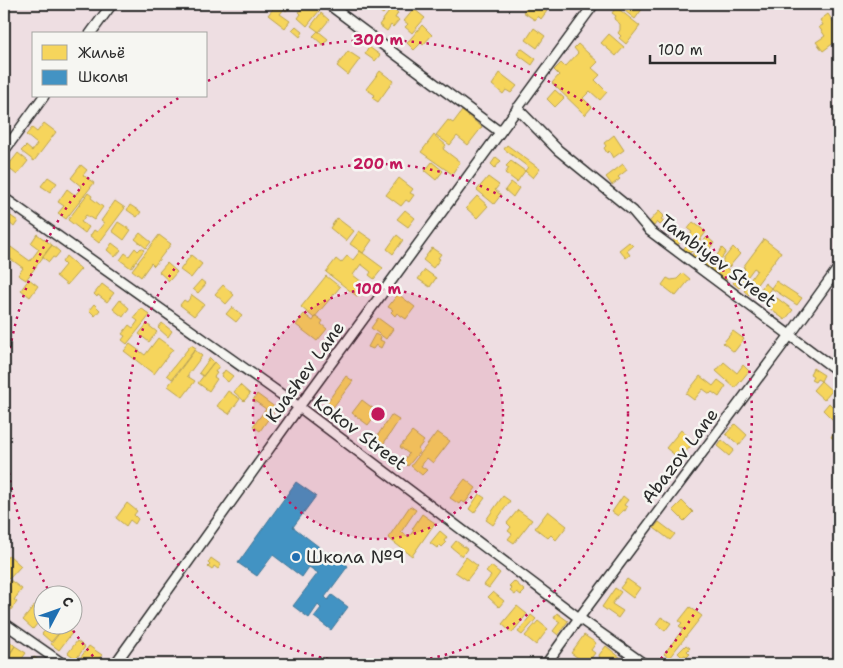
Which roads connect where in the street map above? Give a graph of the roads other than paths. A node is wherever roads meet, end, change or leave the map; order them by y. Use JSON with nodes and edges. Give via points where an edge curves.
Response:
{"nodes":[{"id":1,"x":112,"y":4,"type":"edge"},
{"id":2,"x":328,"y":4,"type":"edge"},
{"id":3,"x":594,"y":4,"type":"edge"},
{"id":4,"x":91,"y":32,"type":"edge"},
{"id":5,"x":43,"y":98,"type":"edge"},
{"id":6,"x":517,"y":108,"type":"junction"},
{"id":7,"x":500,"y":132,"type":"junction"},
{"id":8,"x":4,"y":151,"type":"edge"},
{"id":9,"x":4,"y":198,"type":"edge"},
{"id":10,"x":839,"y":267,"type":"edge"},
{"id":11,"x":790,"y":335,"type":"junction"},
{"id":12,"x":839,"y":372,"type":"edge"},
{"id":13,"x":299,"y":407,"type":"junction"},
{"id":14,"x":579,"y":618,"type":"junction"},
{"id":15,"x":4,"y":623,"type":"edge"},
{"id":16,"x":63,"y":664,"type":"edge"},
{"id":17,"x":115,"y":664,"type":"edge"},
{"id":18,"x":546,"y":664,"type":"edge"},
{"id":19,"x":644,"y":664,"type":"edge"}],
"edges":[{"from":1,"to":4,"type":"street"},
{"from":2,"to":7,"type":"street"},
{"from":3,"to":6,"type":"street","name":"Kuashev Lane"},
{"from":5,"to":8,"type":"street"},
{"from":6,"to":7,"type":"street","name":"Kuashev Lane"},
{"from":6,"to":11,"type":"street","name":"Tambiyev Street","via":[[558,150],[633,211],[650,231]]},
{"from":7,"to":13,"type":"street","name":"Kuashev Lane"},
{"from":9,"to":13,"type":"street","name":"Kokov Street"},
{"from":10,"to":11,"type":"street","name":"Abazov Lane"},
{"from":11,"to":12,"type":"street","name":"Tambiyev Street"},
{"from":11,"to":14,"type":"street","name":"Abazov Lane"},
{"from":13,"to":14,"type":"street","name":"Kokov Street"},
{"from":13,"to":17,"type":"street","name":"Kuashev Lane"},
{"from":14,"to":18,"type":"street","name":"Abazov Lane"},
{"from":14,"to":19,"type":"street","name":"Kokov Street"},
{"from":15,"to":16,"type":"street"}]}
